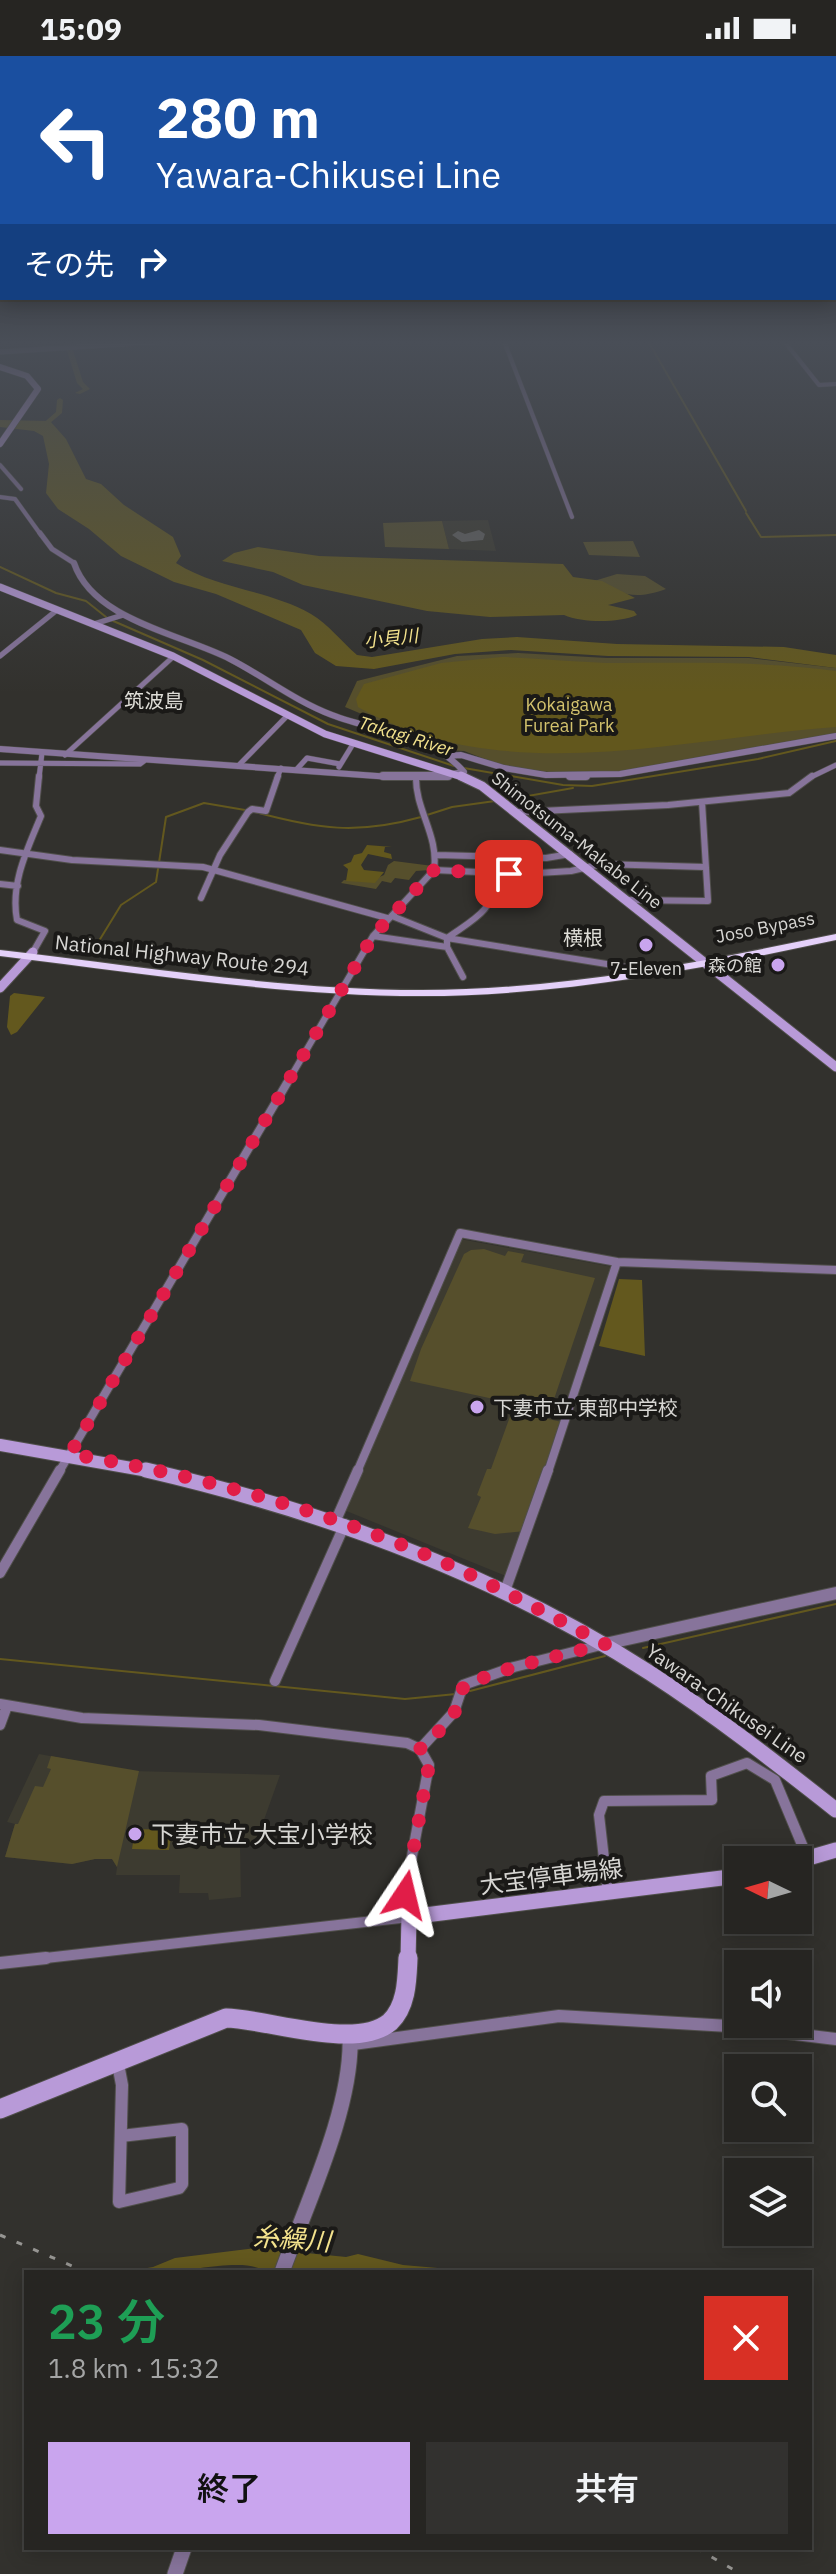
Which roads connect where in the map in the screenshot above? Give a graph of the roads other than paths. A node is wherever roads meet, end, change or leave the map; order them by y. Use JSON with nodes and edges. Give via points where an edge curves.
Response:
{"nodes":[{"id":1,"x":549,"y":459,"type":"edge"},
{"id":2,"x":0,"y":465,"type":"edge"},
{"id":3,"x":21,"y":489,"type":"dead end"},
{"id":4,"x":0,"y":497,"type":"edge"},
{"id":5,"x":572,"y":517,"type":"dead end"},
{"id":6,"x":74,"y":563,"type":"joint"},
{"id":7,"x":0,"y":587,"type":"edge"},
{"id":8,"x":57,"y":610,"type":"junction"},
{"id":9,"x":120,"y":616,"type":"junction"},
{"id":10,"x":96,"y":623,"type":"junction"},
{"id":11,"x":0,"y":656,"type":"edge"},
{"id":12,"x":174,"y":656,"type":"junction"},
{"id":13,"x":287,"y":716,"type":"junction"},
{"id":14,"x":836,"y":736,"type":"edge"},
{"id":15,"x":353,"y":744,"type":"junction"},
{"id":16,"x":0,"y":749,"type":"edge"},
{"id":17,"x":42,"y":753,"type":"junction"},
{"id":18,"x":65,"y":755,"type":"junction"},
{"id":19,"x":446,"y":756,"type":"junction"},
{"id":20,"x":144,"y":761,"type":"junction"},
{"id":21,"x":0,"y":763,"type":"edge"},
{"id":22,"x":40,"y":764,"type":"junction"},
{"id":23,"x":836,"y":765,"type":"edge"},
{"id":24,"x":238,"y":766,"type":"junction"},
{"id":25,"x":281,"y":768,"type":"junction"},
{"id":26,"x":338,"y":768,"type":"junction"},
{"id":27,"x":461,"y":770,"type":"junction"},
{"id":28,"x":416,"y":776,"type":"junction"},
{"id":29,"x":702,"y":802,"type":"junction"},
{"id":30,"x":519,"y":812,"type":"junction"},
{"id":31,"x":0,"y":850,"type":"edge"},
{"id":32,"x":23,"y":852,"type":"junction"},
{"id":33,"x":570,"y":854,"type":"junction"},
{"id":34,"x":436,"y":855,"type":"junction"},
{"id":35,"x":586,"y":867,"type":"junction"},
{"id":36,"x":705,"y":867,"type":"junction"},
{"id":37,"x":212,"y":869,"type":"junction"},
{"id":38,"x":434,"y":870,"type":"junction"},
{"id":39,"x":499,"y":875,"type":"junction"},
{"id":40,"x":0,"y":884,"type":"edge"},
{"id":41,"x":18,"y":886,"type":"junction"},
{"id":42,"x":201,"y":898,"type":"dead end"},
{"id":43,"x":628,"y":900,"type":"junction"},
{"id":44,"x":390,"y":917,"type":"junction"},
{"id":45,"x":836,"y":934,"type":"edge"},
{"id":46,"x":373,"y":936,"type":"junction"},
{"id":47,"x":447,"y":938,"type":"junction"},
{"id":48,"x":447,"y":947,"type":"junction"},
{"id":49,"x":789,"y":947,"type":"joint"},
{"id":50,"x":0,"y":950,"type":"edge"},
{"id":51,"x":31,"y":954,"type":"junction"},
{"id":52,"x":705,"y":961,"type":"junction"},
{"id":53,"x":630,"y":972,"type":"junction"},
{"id":54,"x":463,"y":977,"type":"dead end"},
{"id":55,"x":344,"y":987,"type":"junction"},
{"id":56,"x":0,"y":988,"type":"edge"},
{"id":57,"x":836,"y":1067,"type":"edge"},
{"id":58,"x":617,"y":1262,"type":"junction"},
{"id":59,"x":836,"y":1270,"type":"edge"},
{"id":60,"x":0,"y":1445,"type":"edge"},
{"id":61,"x":70,"y":1454,"type":"junction"},
{"id":62,"x":341,"y":1522,"type":"junction"},
{"id":63,"x":0,"y":1573,"type":"edge"},
{"id":64,"x":505,"y":1591,"type":"junction"},
{"id":65,"x":836,"y":1593,"type":"edge"},
{"id":66,"x":605,"y":1644,"type":"junction"},
{"id":67,"x":275,"y":1681,"type":"dead end"},
{"id":68,"x":4,"y":1705,"type":"edge"},
{"id":69,"x":0,"y":1725,"type":"edge"},
{"id":70,"x":420,"y":1749,"type":"junction"},
{"id":71,"x":836,"y":1810,"type":"edge"},
{"id":72,"x":798,"y":1846,"type":"edge"},
{"id":73,"x":836,"y":1850,"type":"edge"},
{"id":74,"x":812,"y":1857,"type":"edge"},
{"id":75,"x":724,"y":1878,"type":"edge"},
{"id":76,"x":608,"y":1894,"type":"junction"},
{"id":77,"x":409,"y":1917,"type":"junction"},
{"id":78,"x":0,"y":1963,"type":"edge"},
{"id":79,"x":836,"y":2039,"type":"edge"},
{"id":80,"x":352,"y":2040,"type":"junction"},
{"id":81,"x":118,"y":2063,"type":"junction"},
{"id":82,"x":0,"y":2109,"type":"edge"},
{"id":83,"x":121,"y":2136,"type":"junction"},
{"id":84,"x":283,"y":2270,"type":"edge"},
{"id":85,"x":183,"y":2550,"type":"edge"},
{"id":86,"x":175,"y":2574,"type":"edge"}],
"edges":[{"from":1,"to":5,"type":"street"},
{"from":2,"to":3,"type":"street"},
{"from":4,"to":6,"type":"street","via":[[15,499],[52,549]]},
{"from":6,"to":9,"type":"street","via":[[82,580]]},
{"from":7,"to":8,"type":"main road","name":"Shimotsuma-Makabe Line"},
{"from":8,"to":10,"type":"main road","name":"Shimotsuma-Makabe Line"},
{"from":8,"to":11,"type":"street"},
{"from":9,"to":10,"type":"street"},
{"from":9,"to":19,"type":"street","via":[[228,658],[313,707],[425,744]]},
{"from":10,"to":12,"type":"main road","name":"Shimotsuma-Makabe Line"},
{"from":12,"to":13,"type":"main road","name":"Shimotsuma-Makabe Line"},
{"from":12,"to":18,"type":"street"},
{"from":13,"to":15,"type":"main road","name":"Shimotsuma-Makabe Line"},
{"from":13,"to":24,"type":"street"},
{"from":14,"to":19,"type":"street","via":[[600,776],[538,773],[494,766],[463,754]]},
{"from":15,"to":26,"type":"street"},
{"from":15,"to":27,"type":"main road","name":"Shimotsuma-Makabe Line"},
{"from":16,"to":17,"type":"street"},
{"from":17,"to":18,"type":"street"},
{"from":17,"to":22,"type":"street"},
{"from":18,"to":20,"type":"street"},
{"from":19,"to":27,"type":"street"},
{"from":20,"to":22,"type":"street"},
{"from":20,"to":24,"type":"street"},
{"from":21,"to":22,"type":"street"},
{"from":22,"to":32,"type":"street","via":[[36,806],[41,816]]},
{"from":23,"to":29,"type":"street","via":[[811,775],[794,792]]},
{"from":24,"to":25,"type":"street"},
{"from":25,"to":26,"type":"street"},
{"from":25,"to":37,"type":"street","via":[[266,811],[249,811]]},
{"from":26,"to":28,"type":"street"},
{"from":27,"to":28,"type":"street"},
{"from":27,"to":30,"type":"main road","name":"Shimotsuma-Makabe Line"},
{"from":28,"to":34,"type":"street","via":[[414,792],[429,819]]},
{"from":29,"to":30,"type":"street"},
{"from":29,"to":36,"type":"street"},
{"from":30,"to":33,"type":"main road","name":"Shimotsuma-Makabe Line"},
{"from":31,"to":32,"type":"street"},
{"from":32,"to":37,"type":"street"},
{"from":32,"to":41,"type":"street"},
{"from":33,"to":34,"type":"street"},
{"from":33,"to":35,"type":"main road","name":"Shimotsuma-Makabe Line"},
{"from":34,"to":38,"type":"street"},
{"from":35,"to":36,"type":"street"},
{"from":35,"to":39,"type":"street"},
{"from":35,"to":43,"type":"main road","name":"Shimotsuma-Makabe Line"},
{"from":36,"to":43,"type":"street","via":[[706,902]]},
{"from":37,"to":42,"type":"street"},
{"from":37,"to":44,"type":"street"},
{"from":38,"to":39,"type":"street"},
{"from":38,"to":44,"type":"street"},
{"from":39,"to":47,"type":"street","via":[[494,899]]},
{"from":40,"to":41,"type":"street"},
{"from":41,"to":51,"type":"street","via":[[15,917],[45,931]]},
{"from":43,"to":52,"type":"main road","name":"Shimotsuma-Makabe Line"},
{"from":44,"to":46,"type":"street"},
{"from":44,"to":47,"type":"street"},
{"from":45,"to":49,"type":"highway","name":"Joso Bypass"},
{"from":45,"to":52,"type":"highway","name":"Joso Bypass"},
{"from":46,"to":48,"type":"street"},
{"from":46,"to":55,"type":"street"},
{"from":47,"to":48,"type":"street"},
{"from":47,"to":53,"type":"street","via":[[625,967]]},
{"from":48,"to":54,"type":"street"},
{"from":49,"to":52,"type":"highway","name":"National Highway Route 294"},
{"from":50,"to":51,"type":"highway","name":"National Highway Route 294"},
{"from":51,"to":55,"type":"highway","name":"National Highway Route 294"},
{"from":51,"to":56,"type":"main road"},
{"from":52,"to":53,"type":"highway","name":"National Highway Route 294"},
{"from":52,"to":55,"type":"highway","name":"National Highway Route 294","via":[[609,981],[530,988],[424,993]]},
{"from":52,"to":57,"type":"main road","name":"Shimotsuma-Makabe Line"},
{"from":53,"to":55,"type":"highway","name":"National Highway Route 294","via":[[467,987]]},
{"from":55,"to":61,"type":"street"},
{"from":58,"to":59,"type":"street"},
{"from":58,"to":62,"type":"street","via":[[460,1233]]},
{"from":58,"to":64,"type":"street"},
{"from":60,"to":61,"type":"main road","name":"Yawara-Chikusei Line"},
{"from":61,"to":62,"type":"main road","name":"Yawara-Chikusei Line","via":[[202,1481]]},
{"from":61,"to":63,"type":"street"},
{"from":62,"to":64,"type":"main road","name":"Yawara-Chikusei Line"},
{"from":62,"to":67,"type":"street"},
{"from":64,"to":66,"type":"main road","name":"Yawara-Chikusei Line"},
{"from":65,"to":66,"type":"street"},
{"from":66,"to":70,"type":"street","via":[[463,1685],[463,1700],[453,1715]]},
{"from":66,"to":71,"type":"main road","name":"Yawara-Chikusei Line","via":[[711,1712]]},
{"from":68,"to":69,"type":"street"},
{"from":68,"to":70,"type":"street","via":[[82,1718],[259,1725],[407,1743]]},
{"from":70,"to":77,"type":"street","via":[[429,1765],[406,1888]]},
{"from":72,"to":76,"type":"street","via":[[775,1780],[747,1763],[711,1776],[712,1800],[604,1801],[599,1815]]},
{"from":73,"to":74,"type":"main road"},
{"from":75,"to":76,"type":"main road","name":"大宝停車場線"},
{"from":76,"to":77,"type":"main road","name":"大宝停車場線"},
{"from":77,"to":78,"type":"street"},
{"from":77,"to":80,"type":"main road","via":[[402,2004],[382,2026]]},
{"from":79,"to":80,"type":"street","via":[[729,2026],[559,2016]]},
{"from":80,"to":81,"type":"main road","via":[[226,2018]]},
{"from":80,"to":84,"type":"street","via":[[346,2083]]},
{"from":81,"to":82,"type":"main road"},
{"from":81,"to":83,"type":"street"},
{"from":83,"to":83,"type":"street","via":[[119,2202],[179,2188],[182,2129]]},
{"from":85,"to":86,"type":"street"}]}
